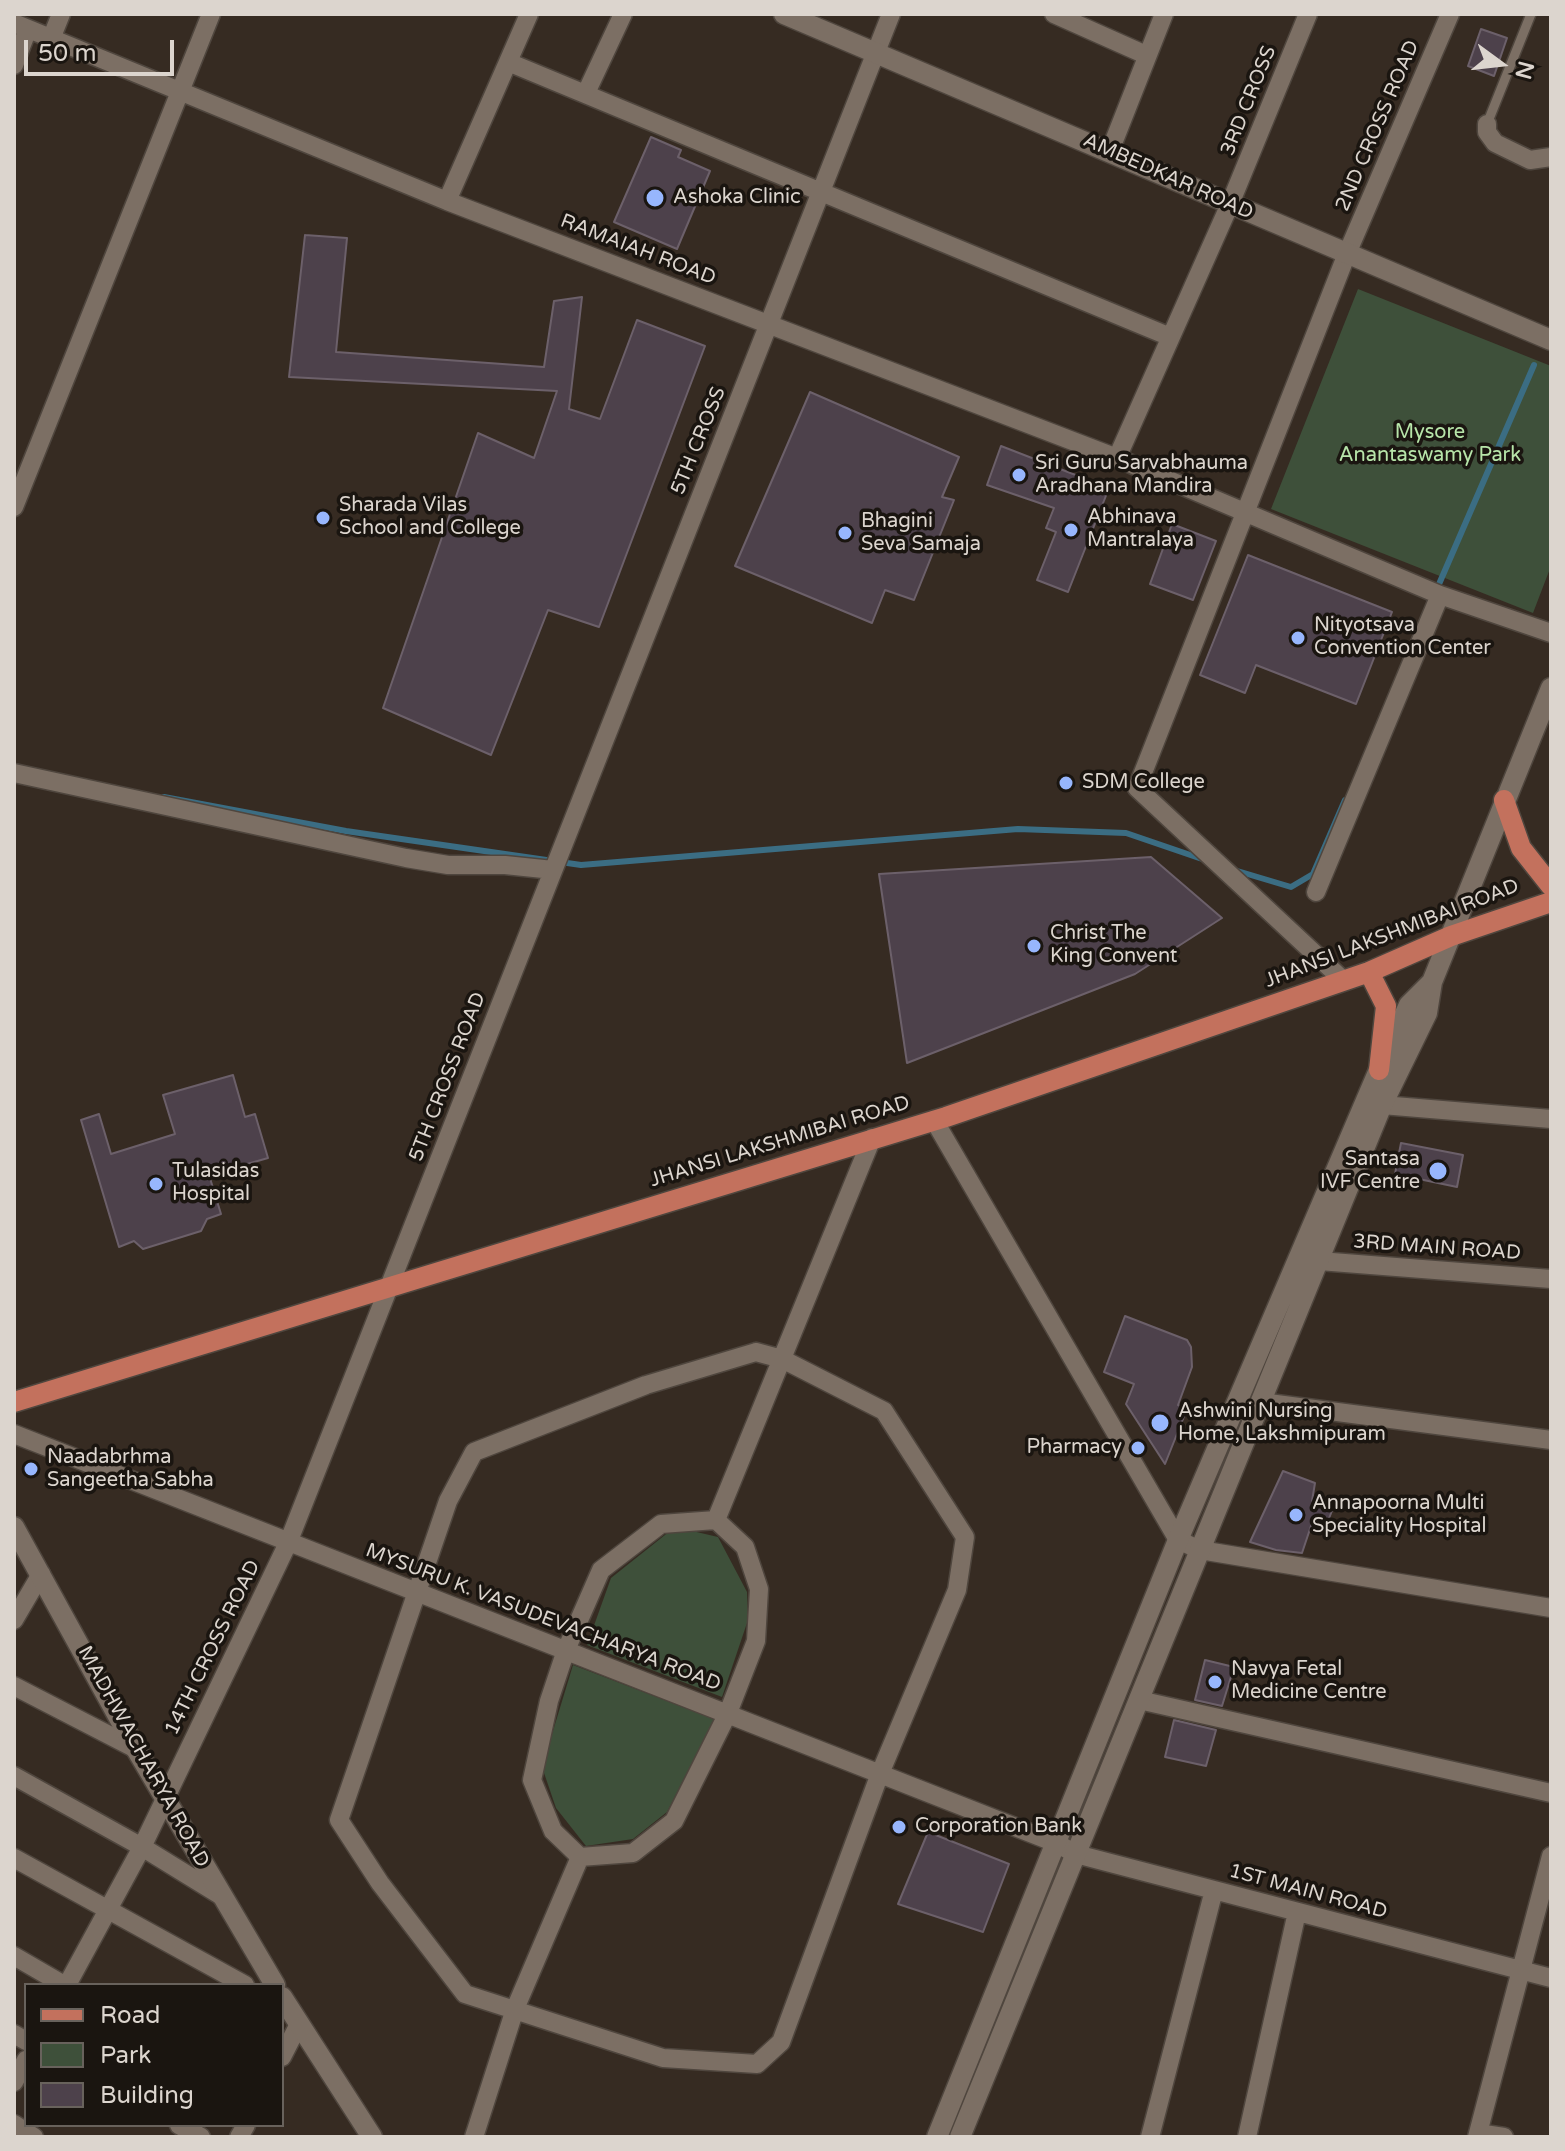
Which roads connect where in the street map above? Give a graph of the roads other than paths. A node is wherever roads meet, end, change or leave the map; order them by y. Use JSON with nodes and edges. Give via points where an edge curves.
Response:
{"nodes":[{"id":1,"x":61,"y":14,"type":"edge"},
{"id":2,"x":211,"y":14,"type":"edge"},
{"id":3,"x":529,"y":14,"type":"edge"},
{"id":4,"x":623,"y":14,"type":"edge"},
{"id":5,"x":784,"y":14,"type":"edge"},
{"id":6,"x":891,"y":14,"type":"edge"},
{"id":7,"x":1054,"y":14,"type":"edge"},
{"id":8,"x":1164,"y":14,"type":"edge"},
{"id":9,"x":1308,"y":14,"type":"edge"},
{"id":10,"x":1450,"y":14,"type":"edge"},
{"id":11,"x":1531,"y":14,"type":"edge"},
{"id":12,"x":21,"y":26,"type":"edge"},
{"id":13,"x":51,"y":39,"type":"junction"},
{"id":14,"x":876,"y":52,"type":"junction"},
{"id":15,"x":1146,"y":55,"type":"junction"},
{"id":16,"x":508,"y":62,"type":"junction"},
{"id":17,"x":14,"y":65,"type":"edge"},
{"id":18,"x":180,"y":91,"type":"junction"},
{"id":19,"x":586,"y":93,"type":"junction"},
{"id":20,"x":1487,"y":124,"type":"joint"},
{"id":21,"x":1110,"y":151,"type":"junction"},
{"id":22,"x":1551,"y":157,"type":"edge"},
{"id":23,"x":822,"y":190,"type":"junction"},
{"id":24,"x":447,"y":201,"type":"junction"},
{"id":25,"x":1230,"y":204,"type":"junction"},
{"id":26,"x":1346,"y":256,"type":"junction"},
{"id":27,"x":769,"y":323,"type":"junction"},
{"id":28,"x":1168,"y":336,"type":"junction"},
{"id":29,"x":1551,"y":340,"type":"edge"},
{"id":30,"x":1117,"y":458,"type":"junction"},
{"id":31,"x":22,"y":462,"type":"edge"},
{"id":32,"x":14,"y":507,"type":"edge"},
{"id":33,"x":1247,"y":515,"type":"junction"},
{"id":34,"x":1440,"y":595,"type":"junction"},
{"id":35,"x":1551,"y":633,"type":"edge"},
{"id":36,"x":1551,"y":688,"type":"edge"},
{"id":37,"x":14,"y":773,"type":"edge"},
{"id":38,"x":1504,"y":800,"type":"junction"},
{"id":39,"x":550,"y":877,"type":"junction"},
{"id":40,"x":1551,"y":886,"type":"edge"},
{"id":41,"x":1316,"y":892,"type":"dead end"},
{"id":42,"x":1551,"y":902,"type":"edge"},
{"id":43,"x":1451,"y":936,"type":"junction"},
{"id":44,"x":1369,"y":972,"type":"junction"},
{"id":45,"x":1344,"y":981,"type":"junction"},
{"id":46,"x":1432,"y":982,"type":"junction"},
{"id":47,"x":1379,"y":1070,"type":"junction"},
{"id":48,"x":1382,"y":1105,"type":"junction"},
{"id":49,"x":1551,"y":1119,"type":"edge"},
{"id":50,"x":934,"y":1120,"type":"junction"},
{"id":51,"x":872,"y":1138,"type":"junction"},
{"id":52,"x":1319,"y":1261,"type":"junction"},
{"id":53,"x":1551,"y":1279,"type":"edge"},
{"id":54,"x":389,"y":1287,"type":"junction"},
{"id":55,"x":782,"y":1359,"type":"junction"},
{"id":56,"x":14,"y":1402,"type":"edge"},
{"id":57,"x":1261,"y":1402,"type":"junction"},
{"id":58,"x":14,"y":1434,"type":"edge"},
{"id":59,"x":1551,"y":1440,"type":"edge"},
{"id":60,"x":716,"y":1520,"type":"junction"},
{"id":61,"x":14,"y":1527,"type":"edge"},
{"id":62,"x":1178,"y":1540,"type":"junction"},
{"id":63,"x":288,"y":1543,"type":"junction"},
{"id":64,"x":1200,"y":1550,"type":"junction"},
{"id":65,"x":41,"y":1574,"type":"junction"},
{"id":66,"x":419,"y":1593,"type":"junction"},
{"id":67,"x":1551,"y":1608,"type":"edge"},
{"id":68,"x":14,"y":1620,"type":"edge"},
{"id":69,"x":566,"y":1650,"type":"junction"},
{"id":70,"x":14,"y":1686,"type":"edge"},
{"id":71,"x":1139,"y":1700,"type":"junction"},
{"id":72,"x":728,"y":1713,"type":"junction"},
{"id":73,"x":136,"y":1749,"type":"junction"},
{"id":74,"x":14,"y":1776,"type":"edge"},
{"id":75,"x":879,"y":1776,"type":"junction"},
{"id":76,"x":1551,"y":1793,"type":"edge"},
{"id":77,"x":167,"y":1797,"type":"junction"},
{"id":78,"x":1056,"y":1843,"type":"junction"},
{"id":79,"x":142,"y":1847,"type":"junction"},
{"id":80,"x":1076,"y":1854,"type":"junction"},
{"id":81,"x":1551,"y":1856,"type":"edge"},
{"id":82,"x":580,"y":1857,"type":"junction"},
{"id":83,"x":14,"y":1858,"type":"edge"},
{"id":84,"x":1214,"y":1890,"type":"junction"},
{"id":85,"x":220,"y":1895,"type":"junction"},
{"id":86,"x":109,"y":1908,"type":"junction"},
{"id":87,"x":1297,"y":1912,"type":"junction"},
{"id":88,"x":14,"y":1956,"type":"edge"},
{"id":89,"x":1519,"y":1969,"type":"junction"},
{"id":90,"x":1551,"y":1978,"type":"edge"},
{"id":91,"x":62,"y":1983,"type":"edge"},
{"id":92,"x":67,"y":1983,"type":"edge"},
{"id":93,"x":241,"y":1983,"type":"edge"},
{"id":94,"x":274,"y":1983,"type":"edge"},
{"id":95,"x":515,"y":2009,"type":"junction"},
{"id":96,"x":289,"y":2010,"type":"edge"},
{"id":97,"x":284,"y":2044,"type":"edge"},
{"id":98,"x":24,"y":2064,"type":"edge"},
{"id":99,"x":14,"y":2082,"type":"edge"},
{"id":100,"x":14,"y":2124,"type":"edge"},
{"id":101,"x":183,"y":2127,"type":"edge"},
{"id":102,"x":1478,"y":2135,"type":"edge"},
{"id":103,"x":34,"y":2137,"type":"edge"},
{"id":104,"x":201,"y":2137,"type":"edge"},
{"id":105,"x":372,"y":2137,"type":"edge"},
{"id":106,"x":474,"y":2137,"type":"edge"},
{"id":107,"x":937,"y":2137,"type":"edge"},
{"id":108,"x":960,"y":2137,"type":"edge"},
{"id":109,"x":1150,"y":2137,"type":"edge"},
{"id":110,"x":1247,"y":2137,"type":"edge"},
{"id":111,"x":1504,"y":2137,"type":"edge"}],
"edges":[{"from":1,"to":13,"type":"street"},
{"from":2,"to":18,"type":"street"},
{"from":3,"to":16,"type":"street"},
{"from":4,"to":19,"type":"street"},
{"from":5,"to":14,"type":"street","name":"AMBEDKAR ROAD"},
{"from":6,"to":14,"type":"street","name":"5TH CROSS"},
{"from":7,"to":15,"type":"street"},
{"from":8,"to":15,"type":"street"},
{"from":9,"to":25,"type":"street","name":"3RD CROSS"},
{"from":10,"to":26,"type":"street","name":"2ND CROSS ROAD"},
{"from":11,"to":20,"type":"lane"},
{"from":12,"to":13,"type":"street","name":"RAMAIAH ROAD"},
{"from":12,"to":17,"type":"street"},
{"from":13,"to":18,"type":"street","name":"RAMAIAH ROAD"},
{"from":14,"to":21,"type":"street","name":"AMBEDKAR ROAD"},
{"from":14,"to":23,"type":"street","name":"5TH CROSS"},
{"from":15,"to":21,"type":"street"},
{"from":16,"to":19,"type":"street"},
{"from":16,"to":24,"type":"street"},
{"from":18,"to":24,"type":"street","name":"RAMAIAH ROAD"},
{"from":18,"to":31,"type":"street"},
{"from":19,"to":23,"type":"street"},
{"from":20,"to":22,"type":"street","via":[[1495,143],[1530,160]]},
{"from":21,"to":25,"type":"street","name":"AMBEDKAR ROAD"},
{"from":23,"to":27,"type":"street","name":"5TH CROSS"},
{"from":23,"to":28,"type":"street"},
{"from":24,"to":27,"type":"street","name":"RAMAIAH ROAD"},
{"from":25,"to":26,"type":"street","name":"AMBEDKAR ROAD"},
{"from":25,"to":28,"type":"street","name":"3RD CROSS"},
{"from":26,"to":29,"type":"street","name":"AMBEDKAR ROAD"},
{"from":26,"to":33,"type":"street","name":"2ND CROSS ROAD"},
{"from":27,"to":30,"type":"street","name":"RAMAIAH ROAD"},
{"from":27,"to":39,"type":"street","name":"5TH CROSS"},
{"from":28,"to":30,"type":"street","name":"3RD CROSS"},
{"from":30,"to":33,"type":"street","name":"RAMAIAH ROAD"},
{"from":31,"to":32,"type":"street"},
{"from":33,"to":34,"type":"street","name":"RAMAIAH ROAD"},
{"from":33,"to":45,"type":"street","name":"2ND CROSS ROAD","via":[[1137,788]]},
{"from":34,"to":35,"type":"street","name":"RAMAIAH ROAD"},
{"from":34,"to":41,"type":"street"},
{"from":36,"to":38,"type":"street"},
{"from":37,"to":39,"type":"street","via":[[406,858],[448,865],[505,865]]},
{"from":38,"to":40,"type":"main road","via":[[1521,848]]},
{"from":38,"to":43,"type":"street"},
{"from":39,"to":54,"type":"street","name":"5TH CROSS ROAD"},
{"from":42,"to":43,"type":"main road","name":"JHANSI LAKSHMIBAI ROAD"},
{"from":43,"to":44,"type":"main road","name":"JHANSI LAKSHMIBAI ROAD"},
{"from":43,"to":46,"type":"street"},
{"from":44,"to":45,"type":"main road","name":"JHANSI LAKSHMIBAI ROAD"},
{"from":44,"to":47,"type":"main road","via":[[1386,1006]]},
{"from":45,"to":50,"type":"main road","name":"JHANSI LAKSHMIBAI ROAD"},
{"from":46,"to":47,"type":"street","via":[[1409,1005]]},
{"from":46,"to":48,"type":"street","via":[[1427,1013]]},
{"from":47,"to":62,"type":"street"},
{"from":48,"to":49,"type":"street"},
{"from":48,"to":52,"type":"street"},
{"from":50,"to":51,"type":"main road","name":"JHANSI LAKSHMIBAI ROAD"},
{"from":50,"to":62,"type":"street"},
{"from":51,"to":54,"type":"main road","name":"JHANSI LAKSHMIBAI ROAD"},
{"from":51,"to":55,"type":"street"},
{"from":52,"to":53,"type":"street","name":"3RD MAIN ROAD"},
{"from":52,"to":57,"type":"street"},
{"from":54,"to":56,"type":"main road","name":"JHANSI LAKSHMIBAI ROAD"},
{"from":54,"to":63,"type":"street","name":"5TH CROSS ROAD"},
{"from":55,"to":60,"type":"street"},
{"from":55,"to":66,"type":"street","via":[[756,1352],[660,1381],[474,1452],[448,1501]]},
{"from":55,"to":75,"type":"street","via":[[884,1411],[965,1537],[957,1590]]},
{"from":57,"to":59,"type":"street"},
{"from":57,"to":64,"type":"street"},
{"from":58,"to":63,"type":"street","name":"MYSURU K. VASUDEVACHARYA ROAD"},
{"from":60,"to":69,"type":"street","via":[[661,1524],[601,1570]]},
{"from":60,"to":72,"type":"street","via":[[745,1547],[759,1589],[756,1641]]},
{"from":61,"to":65,"type":"street","name":"MADHWACHARYA ROAD"},
{"from":62,"to":64,"type":"street"},
{"from":62,"to":78,"type":"street"},
{"from":63,"to":66,"type":"street","name":"MYSURU K. VASUDEVACHARYA ROAD"},
{"from":63,"to":77,"type":"street","name":"14TH CROSS ROAD"},
{"from":64,"to":67,"type":"street"},
{"from":64,"to":71,"type":"street"},
{"from":65,"to":68,"type":"street"},
{"from":65,"to":73,"type":"street","name":"MADHWACHARYA ROAD"},
{"from":66,"to":69,"type":"street","name":"MYSURU K. VASUDEVACHARYA ROAD"},
{"from":66,"to":95,"type":"street","via":[[339,1820],[465,1994]]},
{"from":69,"to":72,"type":"street","name":"MYSURU K. VASUDEVACHARYA ROAD"},
{"from":69,"to":82,"type":"street","via":[[532,1780],[553,1831]]},
{"from":70,"to":73,"type":"street"},
{"from":71,"to":76,"type":"street"},
{"from":71,"to":80,"type":"street"},
{"from":72,"to":75,"type":"street","name":"MYSURU K. VASUDEVACHARYA ROAD"},
{"from":72,"to":82,"type":"street","via":[[674,1821],[633,1853]]},
{"from":73,"to":77,"type":"street","name":"MADHWACHARYA ROAD"},
{"from":74,"to":79,"type":"street"},
{"from":75,"to":78,"type":"street","name":"MYSURU K. VASUDEVACHARYA ROAD"},
{"from":75,"to":95,"type":"street","via":[[781,2042],[757,2064],[663,2058]]},
{"from":77,"to":79,"type":"street","name":"14TH CROSS ROAD"},
{"from":77,"to":85,"type":"street","name":"MADHWACHARYA ROAD"},
{"from":78,"to":80,"type":"street","name":"1ST MAIN ROAD"},
{"from":78,"to":107,"type":"street"},
{"from":79,"to":85,"type":"street"},
{"from":79,"to":86,"type":"street","name":"14TH CROSS ROAD"},
{"from":80,"to":84,"type":"street","name":"1ST MAIN ROAD"},
{"from":80,"to":108,"type":"street"},
{"from":81,"to":89,"type":"street"},
{"from":82,"to":95,"type":"street"},
{"from":83,"to":86,"type":"street"},
{"from":84,"to":87,"type":"street","name":"1ST MAIN ROAD"},
{"from":84,"to":109,"type":"street"},
{"from":85,"to":94,"type":"street","name":"MADHWACHARYA ROAD"},
{"from":86,"to":92,"type":"street","name":"14TH CROSS ROAD"},
{"from":86,"to":93,"type":"street"},
{"from":87,"to":89,"type":"street","name":"1ST MAIN ROAD"},
{"from":87,"to":110,"type":"street"},
{"from":88,"to":91,"type":"street"},
{"from":89,"to":90,"type":"street","name":"1ST MAIN ROAD"},
{"from":89,"to":102,"type":"street"},
{"from":95,"to":106,"type":"street"},
{"from":96,"to":97,"type":"street"},
{"from":96,"to":105,"type":"street"},
{"from":98,"to":99,"type":"street"},
{"from":100,"to":103,"type":"street"},
{"from":101,"to":104,"type":"street"},
{"from":102,"to":111,"type":"street"}]}
